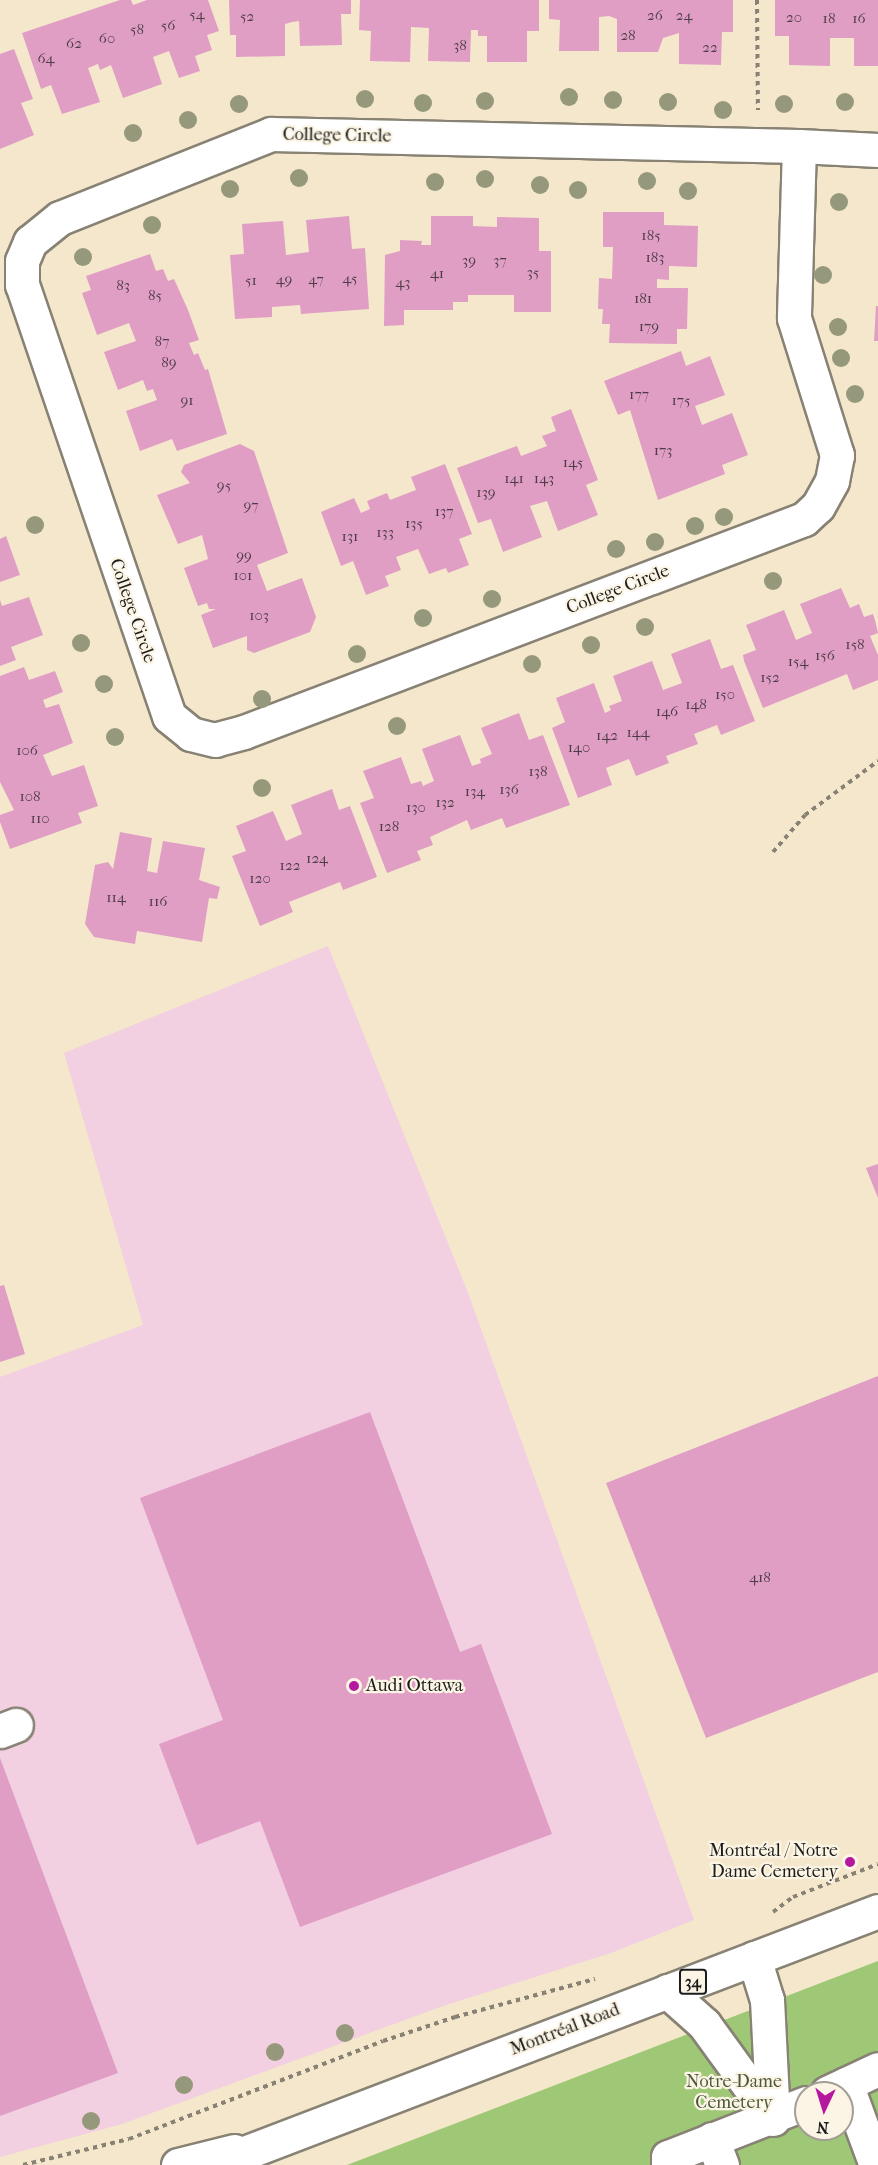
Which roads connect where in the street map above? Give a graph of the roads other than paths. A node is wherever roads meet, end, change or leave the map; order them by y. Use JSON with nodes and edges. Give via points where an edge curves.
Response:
{"nodes":[{"id":1,"x":799,"y":146,"type":"junction"},
{"id":2,"x":878,"y":150,"type":"edge"},
{"id":3,"x":878,"y":1911,"type":"edge"},
{"id":4,"x":754,"y":1958,"type":"junction"},
{"id":5,"x":667,"y":1991,"type":"junction"},
{"id":6,"x":878,"y":2069,"type":"edge"},
{"id":7,"x":852,"y":2081,"type":"edge"},
{"id":8,"x":794,"y":2109,"type":"edge"},
{"id":9,"x":773,"y":2119,"type":"junction"},
{"id":10,"x":854,"y":2122,"type":"edge"},
{"id":11,"x":251,"y":2148,"type":"junction"},
{"id":12,"x":717,"y":2152,"type":"edge"},
{"id":13,"x":178,"y":2165,"type":"edge"},
{"id":14,"x":213,"y":2165,"type":"edge"},
{"id":15,"x":668,"y":2165,"type":"edge"},
{"id":16,"x":876,"y":2165,"type":"edge"}],
"edges":[{"from":1,"to":1,"type":"street","name":"College Circle","via":[[794,318],[837,455],[832,481],[818,506],[804,519],[244,732],[215,740],[191,734],[169,716],[22,285],[22,261],[30,242],[60,218],[271,134]]},
{"from":1,"to":2,"type":"street","name":"College Circle"},
{"from":3,"to":4,"type":"street","name":"Montréal Road","number":"34"},
{"from":4,"to":5,"type":"street","name":"Montréal Road","number":"34"},
{"from":4,"to":9,"type":"street","via":[[767,2000]]},
{"from":5,"to":9,"type":"street","via":[[704,2024]]},
{"from":5,"to":11,"type":"street","name":"Montréal Road","number":"34"},
{"from":6,"to":7,"type":"street"},
{"from":8,"to":9,"type":"street"},
{"from":9,"to":12,"type":"street"},
{"from":10,"to":16,"type":"street"},
{"from":11,"to":13,"type":"street","name":"Montréal Road","number":"34"},
{"from":11,"to":14,"type":"street","name":"Montréal Road","number":"34"},
{"from":12,"to":15,"type":"street","via":[[668,2157]]}]}
